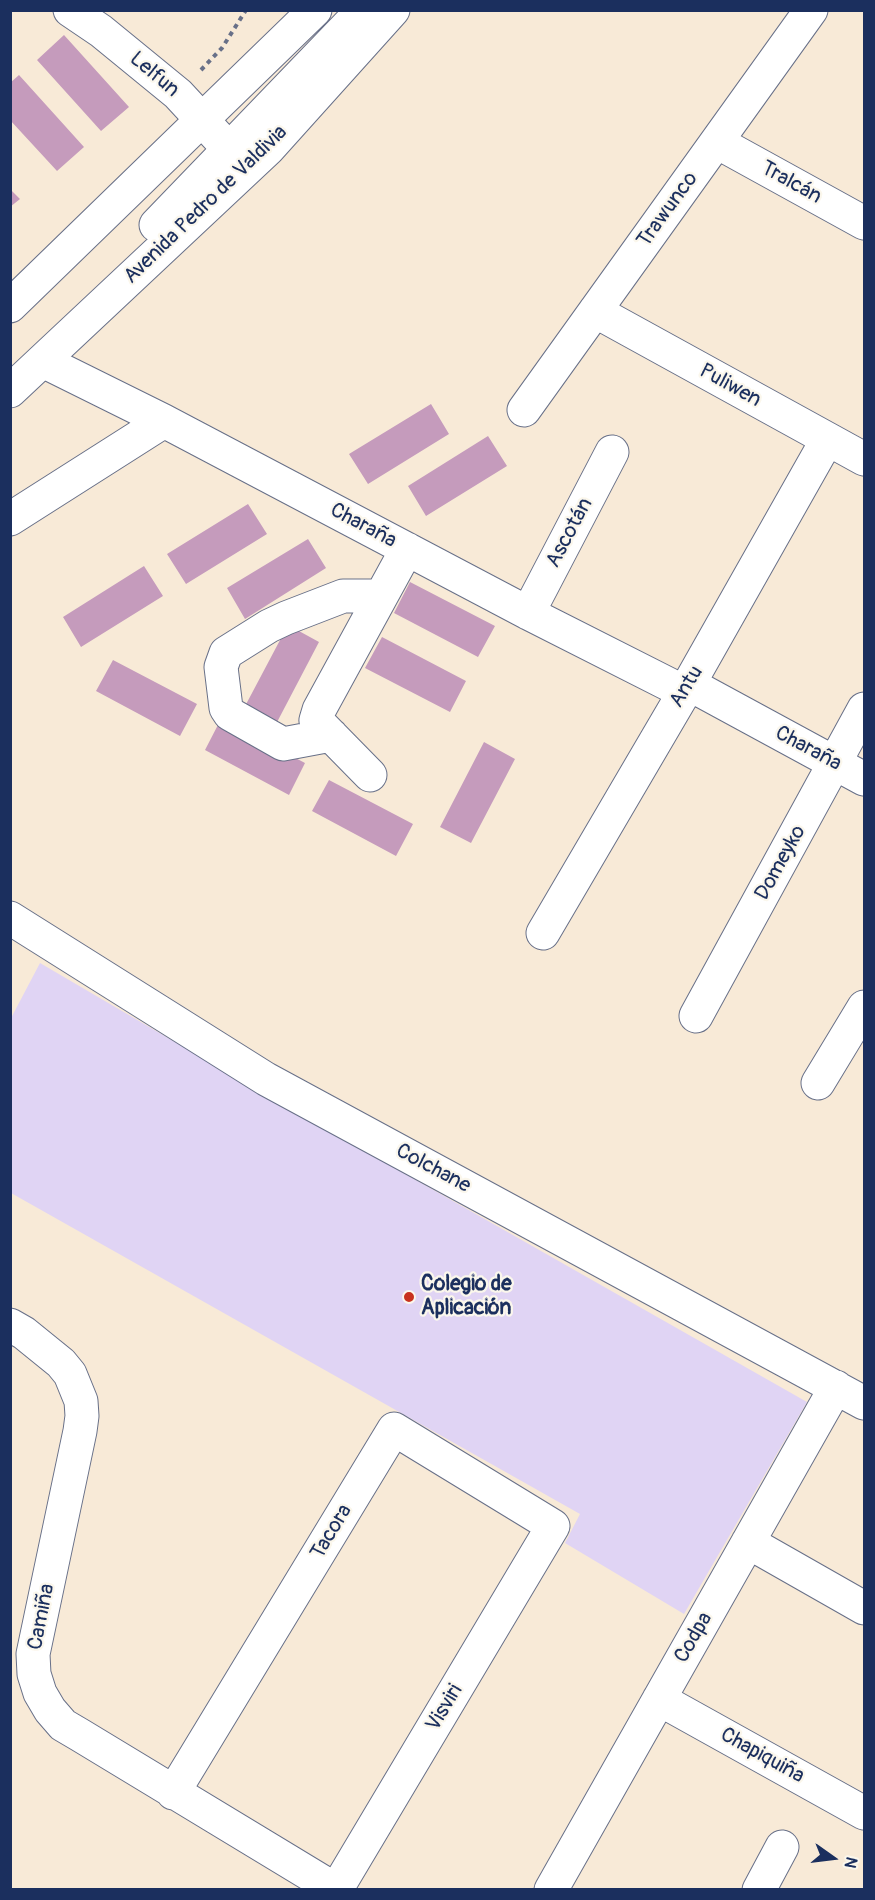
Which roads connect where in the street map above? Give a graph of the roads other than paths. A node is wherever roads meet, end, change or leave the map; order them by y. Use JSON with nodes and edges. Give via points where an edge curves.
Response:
{"nodes":[{"id":1,"x":70,"y":10,"type":"edge"},
{"id":2,"x":315,"y":10,"type":"edge"},
{"id":3,"x":363,"y":10,"type":"edge"},
{"id":4,"x":393,"y":10,"type":"edge"},
{"id":5,"x":811,"y":10,"type":"edge"},
{"id":6,"x":203,"y":121,"type":"junction"},
{"id":7,"x":717,"y":142,"type":"junction"},
{"id":8,"x":229,"y":149,"type":"junction"},
{"id":9,"x":864,"y":223,"type":"edge"},
{"id":10,"x":10,"y":306,"type":"edge"},
{"id":11,"x":595,"y":311,"type":"junction"},
{"id":12,"x":80,"y":326,"type":"junction"},
{"id":13,"x":43,"y":361,"type":"junction"},
{"id":14,"x":10,"y":391,"type":"edge"},
{"id":15,"x":524,"y":410,"type":"dead end"},
{"id":16,"x":164,"y":421,"type":"junction"},
{"id":17,"x":827,"y":440,"type":"junction"},
{"id":18,"x":612,"y":452,"type":"dead end"},
{"id":19,"x":864,"y":459,"type":"edge"},
{"id":20,"x":10,"y":519,"type":"edge"},
{"id":21,"x":407,"y":549,"type":"junction"},
{"id":22,"x":381,"y":596,"type":"junction"},
{"id":23,"x":528,"y":613,"type":"junction"},
{"id":24,"x":686,"y":688,"type":"junction"},
{"id":25,"x":864,"y":709,"type":"edge"},
{"id":26,"x":331,"y":735,"type":"junction"},
{"id":27,"x":835,"y":763,"type":"junction"},
{"id":28,"x":370,"y":775,"type":"dead end"},
{"id":29,"x":864,"y":779,"type":"edge"},
{"id":30,"x":10,"y":918,"type":"edge"},
{"id":31,"x":543,"y":933,"type":"dead end"},
{"id":32,"x":864,"y":1007,"type":"edge"},
{"id":33,"x":696,"y":1016,"type":"dead end"},
{"id":34,"x":818,"y":1083,"type":"dead end"},
{"id":35,"x":10,"y":1325,"type":"edge"},
{"id":36,"x":836,"y":1387,"type":"junction"},
{"id":37,"x":864,"y":1403,"type":"edge"},
{"id":38,"x":553,"y":1526,"type":"joint"},
{"id":39,"x":748,"y":1542,"type":"junction"},
{"id":40,"x":864,"y":1608,"type":"edge"},
{"id":41,"x":659,"y":1699,"type":"junction"},
{"id":42,"x":173,"y":1793,"type":"junction"},
{"id":43,"x":864,"y":1813,"type":"edge"},
{"id":44,"x":782,"y":1847,"type":"dead end"},
{"id":45,"x":336,"y":1890,"type":"edge"},
{"id":46,"x":551,"y":1890,"type":"edge"},
{"id":47,"x":759,"y":1890,"type":"edge"}],
"edges":[{"from":1,"to":6,"type":"street","name":"Lelfun","via":[[178,94]]},
{"from":2,"to":6,"type":"street"},
{"from":3,"to":8,"type":"street"},
{"from":4,"to":12,"type":"street","name":"Avenida Pedro de Valdivia","via":[[268,149]]},
{"from":5,"to":7,"type":"street","name":"Trawunco"},
{"from":6,"to":8,"type":"street","name":"Lelfun"},
{"from":6,"to":10,"type":"street"},
{"from":7,"to":9,"type":"street","name":"Tralcán"},
{"from":7,"to":11,"type":"street","name":"Trawunco"},
{"from":8,"to":12,"type":"street","via":[[83,302]]},
{"from":11,"to":15,"type":"street","name":"Trawunco"},
{"from":11,"to":17,"type":"street","name":"Puliwen"},
{"from":12,"to":13,"type":"street","name":"Avenida Pedro de Valdivia"},
{"from":13,"to":14,"type":"street","name":"Avenida Pedro de Valdivia"},
{"from":13,"to":16,"type":"street","name":"Charaña"},
{"from":16,"to":20,"type":"street"},
{"from":16,"to":21,"type":"street","name":"Charaña"},
{"from":17,"to":19,"type":"street","name":"Puliwen"},
{"from":17,"to":24,"type":"street","name":"Antu"},
{"from":18,"to":23,"type":"street","name":"Ascotán"},
{"from":21,"to":22,"type":"street"},
{"from":21,"to":23,"type":"street","name":"Charaña"},
{"from":22,"to":26,"type":"street","via":[[319,710],[316,720]]},
{"from":22,"to":26,"type":"street","via":[[343,596],[269,626],[226,653],[221,667],[230,714],[283,744]]},
{"from":23,"to":24,"type":"street","name":"Charaña"},
{"from":24,"to":27,"type":"street","name":"Charaña"},
{"from":24,"to":31,"type":"street","name":"Antu"},
{"from":25,"to":27,"type":"street","name":"Domeyko"},
{"from":26,"to":28,"type":"street"},
{"from":27,"to":29,"type":"street","name":"Charaña"},
{"from":27,"to":33,"type":"street","name":"Domeyko"},
{"from":30,"to":36,"type":"street","name":"Colchane","via":[[266,1079]]},
{"from":32,"to":34,"type":"street"},
{"from":35,"to":42,"type":"street","name":"Camiña","via":[[62,1363],[77,1387],[82,1416],[33,1654],[40,1693],[63,1725]]},
{"from":36,"to":37,"type":"street","name":"Colchane"},
{"from":36,"to":39,"type":"street","name":"Codpa"},
{"from":38,"to":42,"type":"street","name":"Tacora","via":[[394,1430]]},
{"from":38,"to":45,"type":"street","name":"Visviri"},
{"from":39,"to":40,"type":"street"},
{"from":39,"to":41,"type":"street","name":"Codpa"},
{"from":41,"to":43,"type":"street","name":"Chapiquiña"},
{"from":41,"to":46,"type":"street","name":"Codpa"},
{"from":42,"to":45,"type":"street","name":"Camiña"},
{"from":44,"to":47,"type":"street"}]}
